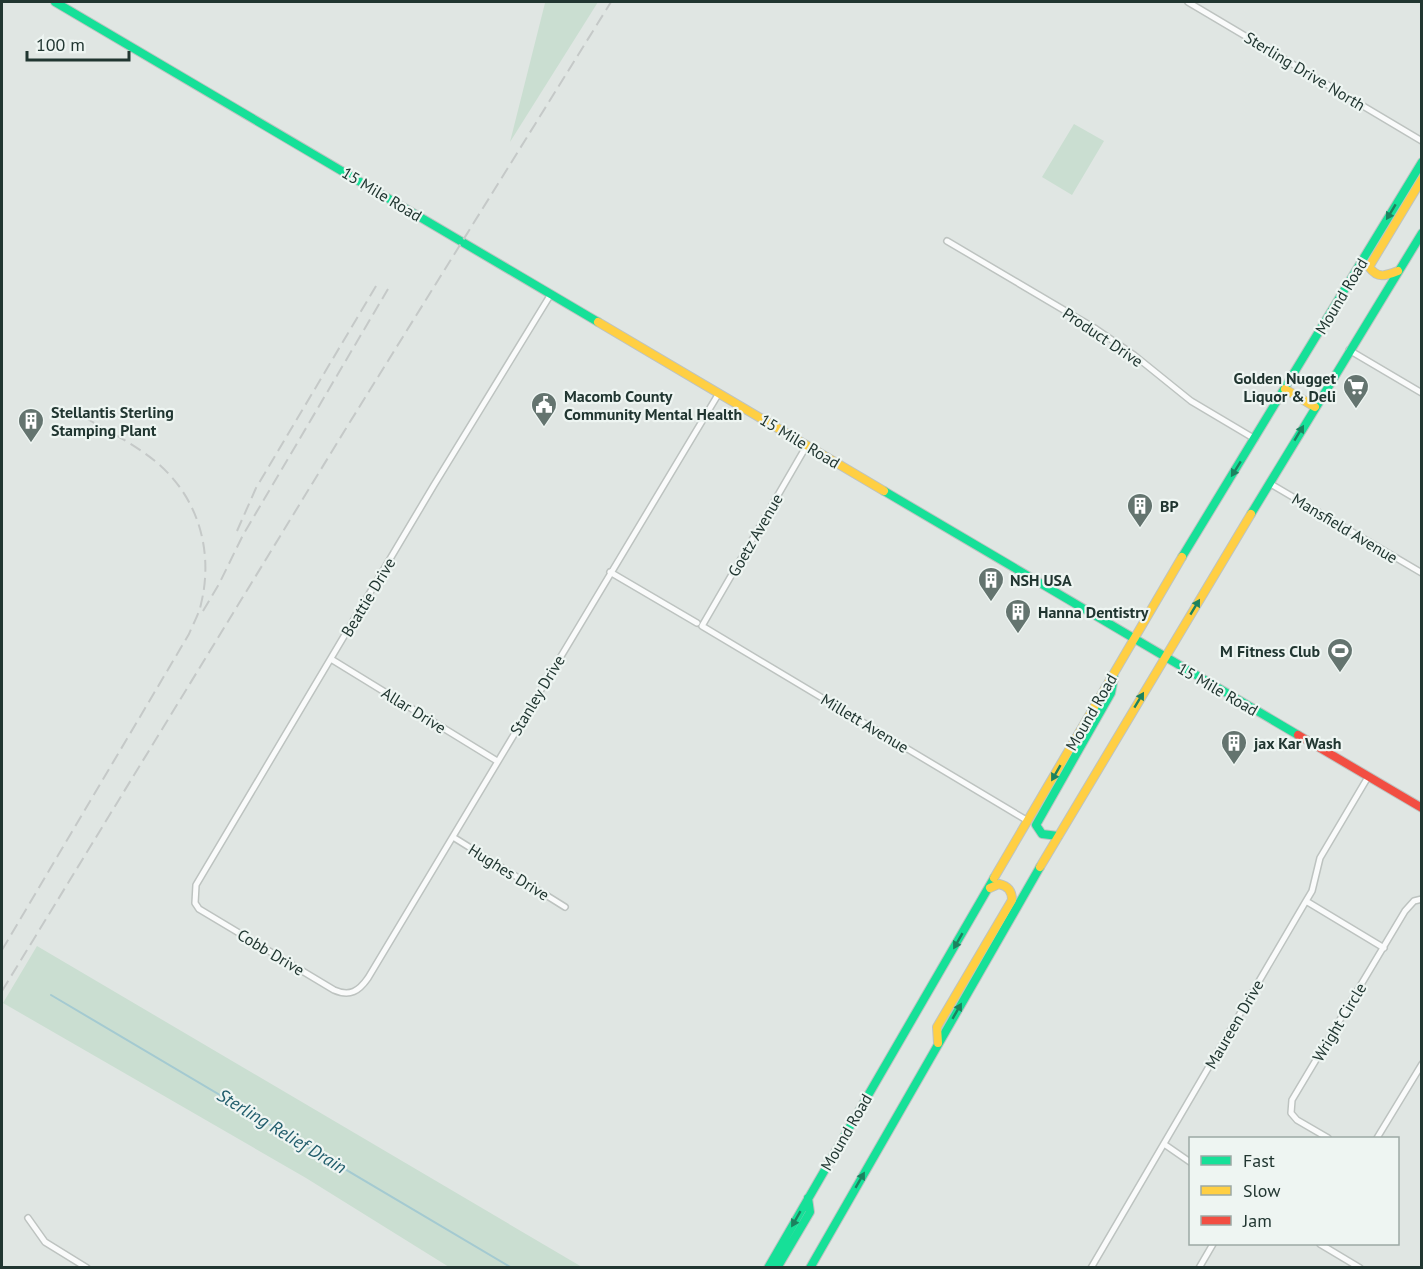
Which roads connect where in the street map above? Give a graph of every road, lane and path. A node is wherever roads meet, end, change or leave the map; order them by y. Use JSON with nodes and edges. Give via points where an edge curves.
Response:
{"nodes":[{"id":1,"x":55,"y":2,"type":"edge"},
{"id":2,"x":1188,"y":2,"type":"edge"},
{"id":3,"x":1422,"y":141,"type":"edge"},
{"id":4,"x":1422,"y":162,"type":"edge"},
{"id":5,"x":1422,"y":180,"type":"edge"},
{"id":6,"x":1422,"y":233,"type":"edge"},
{"id":7,"x":947,"y":241,"type":"dead end"},
{"id":8,"x":1400,"y":269,"type":"junction"},
{"id":9,"x":550,"y":294,"type":"junction"},
{"id":10,"x":1349,"y":350,"type":"junction"},
{"id":11,"x":1285,"y":388,"type":"junction"},
{"id":12,"x":719,"y":393,"type":"junction"},
{"id":13,"x":1422,"y":393,"type":"edge"},
{"id":14,"x":1315,"y":407,"type":"junction"},
{"id":15,"x":1255,"y":439,"type":"junction"},
{"id":16,"x":807,"y":445,"type":"junction"},
{"id":17,"x":1269,"y":483,"type":"junction"},
{"id":18,"x":610,"y":572,"type":"junction"},
{"id":19,"x":1422,"y":573,"type":"edge"},
{"id":20,"x":700,"y":624,"type":"junction"},
{"id":21,"x":1133,"y":639,"type":"junction"},
{"id":22,"x":1165,"y":658,"type":"junction"},
{"id":23,"x":331,"y":659,"type":"junction"},
{"id":24,"x":1117,"y":668,"type":"junction"},
{"id":25,"x":497,"y":761,"type":"junction"},
{"id":26,"x":1368,"y":777,"type":"junction"},
{"id":27,"x":1422,"y":808,"type":"edge"},
{"id":28,"x":1028,"y":820,"type":"junction"},
{"id":29,"x":1058,"y":836,"type":"junction"},
{"id":30,"x":453,"y":837,"type":"junction"},
{"id":31,"x":988,"y":890,"type":"junction"},
{"id":32,"x":1422,"y":899,"type":"edge"},
{"id":33,"x":1306,"y":902,"type":"junction"},
{"id":34,"x":195,"y":903,"type":"joint"},
{"id":35,"x":565,"y":907,"type":"dead end"},
{"id":36,"x":1384,"y":948,"type":"junction"},
{"id":37,"x":351,"y":994,"type":"joint"},
{"id":38,"x":938,"y":1045,"type":"junction"},
{"id":39,"x":1422,"y":1064,"type":"edge"},
{"id":40,"x":1326,"y":1137,"type":"edge"},
{"id":41,"x":1378,"y":1137,"type":"edge"},
{"id":42,"x":1164,"y":1144,"type":"junction"},
{"id":43,"x":1189,"y":1161,"type":"edge"},
{"id":44,"x":808,"y":1198,"type":"junction"},
{"id":45,"x":28,"y":1218,"type":"dead end"},
{"id":46,"x":1212,"y":1245,"type":"edge"},
{"id":47,"x":1322,"y":1245,"type":"edge"},
{"id":48,"x":87,"y":1268,"type":"edge"},
{"id":49,"x":768,"y":1268,"type":"edge"},
{"id":50,"x":777,"y":1268,"type":"edge"},
{"id":51,"x":810,"y":1268,"type":"edge"},
{"id":52,"x":1091,"y":1268,"type":"edge"},
{"id":53,"x":1199,"y":1268,"type":"edge"},
{"id":54,"x":1360,"y":1268,"type":"edge"}],
"edges":[{"from":1,"to":9,"type":"main road","name":"15 Mile Road"},
{"from":2,"to":3,"type":"street","name":"Sterling Drive North"},
{"from":4,"to":11,"type":"main road","name":"Mound Road","one_way":true},
{"from":5,"to":8,"type":"main road","via":[[1370,267],[1374,274],[1384,278]]},
{"from":6,"to":8,"type":"main road"},
{"from":7,"to":15,"type":"street","name":"Product Drive","via":[[1096,329],[1186,397]]},
{"from":8,"to":10,"type":"main road"},
{"from":9,"to":12,"type":"main road","name":"15 Mile Road"},
{"from":9,"to":23,"type":"street","name":"Beattie Drive"},
{"from":10,"to":13,"type":"street"},
{"from":10,"to":14,"type":"main road"},
{"from":11,"to":14,"type":"main road"},
{"from":11,"to":15,"type":"main road","name":"Mound Road"},
{"from":12,"to":16,"type":"main road","name":"15 Mile Road"},
{"from":12,"to":18,"type":"street","name":"Stanley Drive"},
{"from":17,"to":14,"type":"main road","one_way":true},
{"from":15,"to":21,"type":"main road","name":"Mound Road","one_way":true},
{"from":16,"to":20,"type":"street","name":"Goetz Avenue"},
{"from":16,"to":21,"type":"main road","name":"15 Mile Road"},
{"from":17,"to":19,"type":"street","name":"Mansfield Avenue"},
{"from":22,"to":17,"type":"main road","one_way":true},
{"from":18,"to":20,"type":"street","name":"Millett Avenue"},
{"from":18,"to":25,"type":"street","name":"Stanley Drive"},
{"from":20,"to":28,"type":"street","name":"Millett Avenue"},
{"from":21,"to":22,"type":"main road","name":"15 Mile Road"},
{"from":21,"to":24,"type":"main road","name":"Mound Road"},
{"from":22,"to":26,"type":"main road","name":"15 Mile Road"},
{"from":29,"to":22,"type":"main road","one_way":true},
{"from":23,"to":25,"type":"street","name":"Allar Drive"},
{"from":23,"to":34,"type":"street","name":"Beattie Drive","via":[[200,878],[194,892]]},
{"from":24,"to":28,"type":"main road","name":"Mound Road","one_way":true},
{"from":24,"to":29,"type":"main road","via":[[1111,693],[1036,825],[1042,835]]},
{"from":25,"to":30,"type":"street","name":"Stanley Drive"},
{"from":26,"to":27,"type":"main road","name":"15 Mile Road"},
{"from":26,"to":33,"type":"street","name":"Maureen Drive","via":[[1320,858]]},
{"from":28,"to":31,"type":"main road","name":"Mound Road"},
{"from":38,"to":29,"type":"main road","one_way":true},
{"from":30,"to":35,"type":"street","name":"Hughes Drive"},
{"from":30,"to":37,"type":"street","name":"Stanley Drive","via":[[368,978]]},
{"from":31,"to":38,"type":"main road","via":[[1003,885],[1010,889],[1012,900],[936,1027]]},
{"from":31,"to":44,"type":"main road","name":"Mound Road","one_way":true},
{"from":32,"to":36,"type":"street","name":"Wright Circle","via":[[1409,905]]},
{"from":33,"to":36,"type":"street"},
{"from":33,"to":42,"type":"street","name":"Maureen Drive"},
{"from":34,"to":37,"type":"street","name":"Cobb Drive","via":[[334,990]]},
{"from":36,"to":40,"type":"street","name":"Wright Circle","via":[[1290,1105],[1297,1120]]},
{"from":51,"to":38,"type":"main road","one_way":true},
{"from":39,"to":41,"type":"street"},
{"from":42,"to":43,"type":"street"},
{"from":42,"to":52,"type":"street","name":"Maureen Drive"},
{"from":44,"to":49,"type":"main road","name":"Mound Road","one_way":true},
{"from":44,"to":50,"type":"main road","via":[[810,1212]]},
{"from":45,"to":48,"type":"street","via":[[45,1242]]},
{"from":46,"to":53,"type":"street"},
{"from":47,"to":54,"type":"street"}]}
